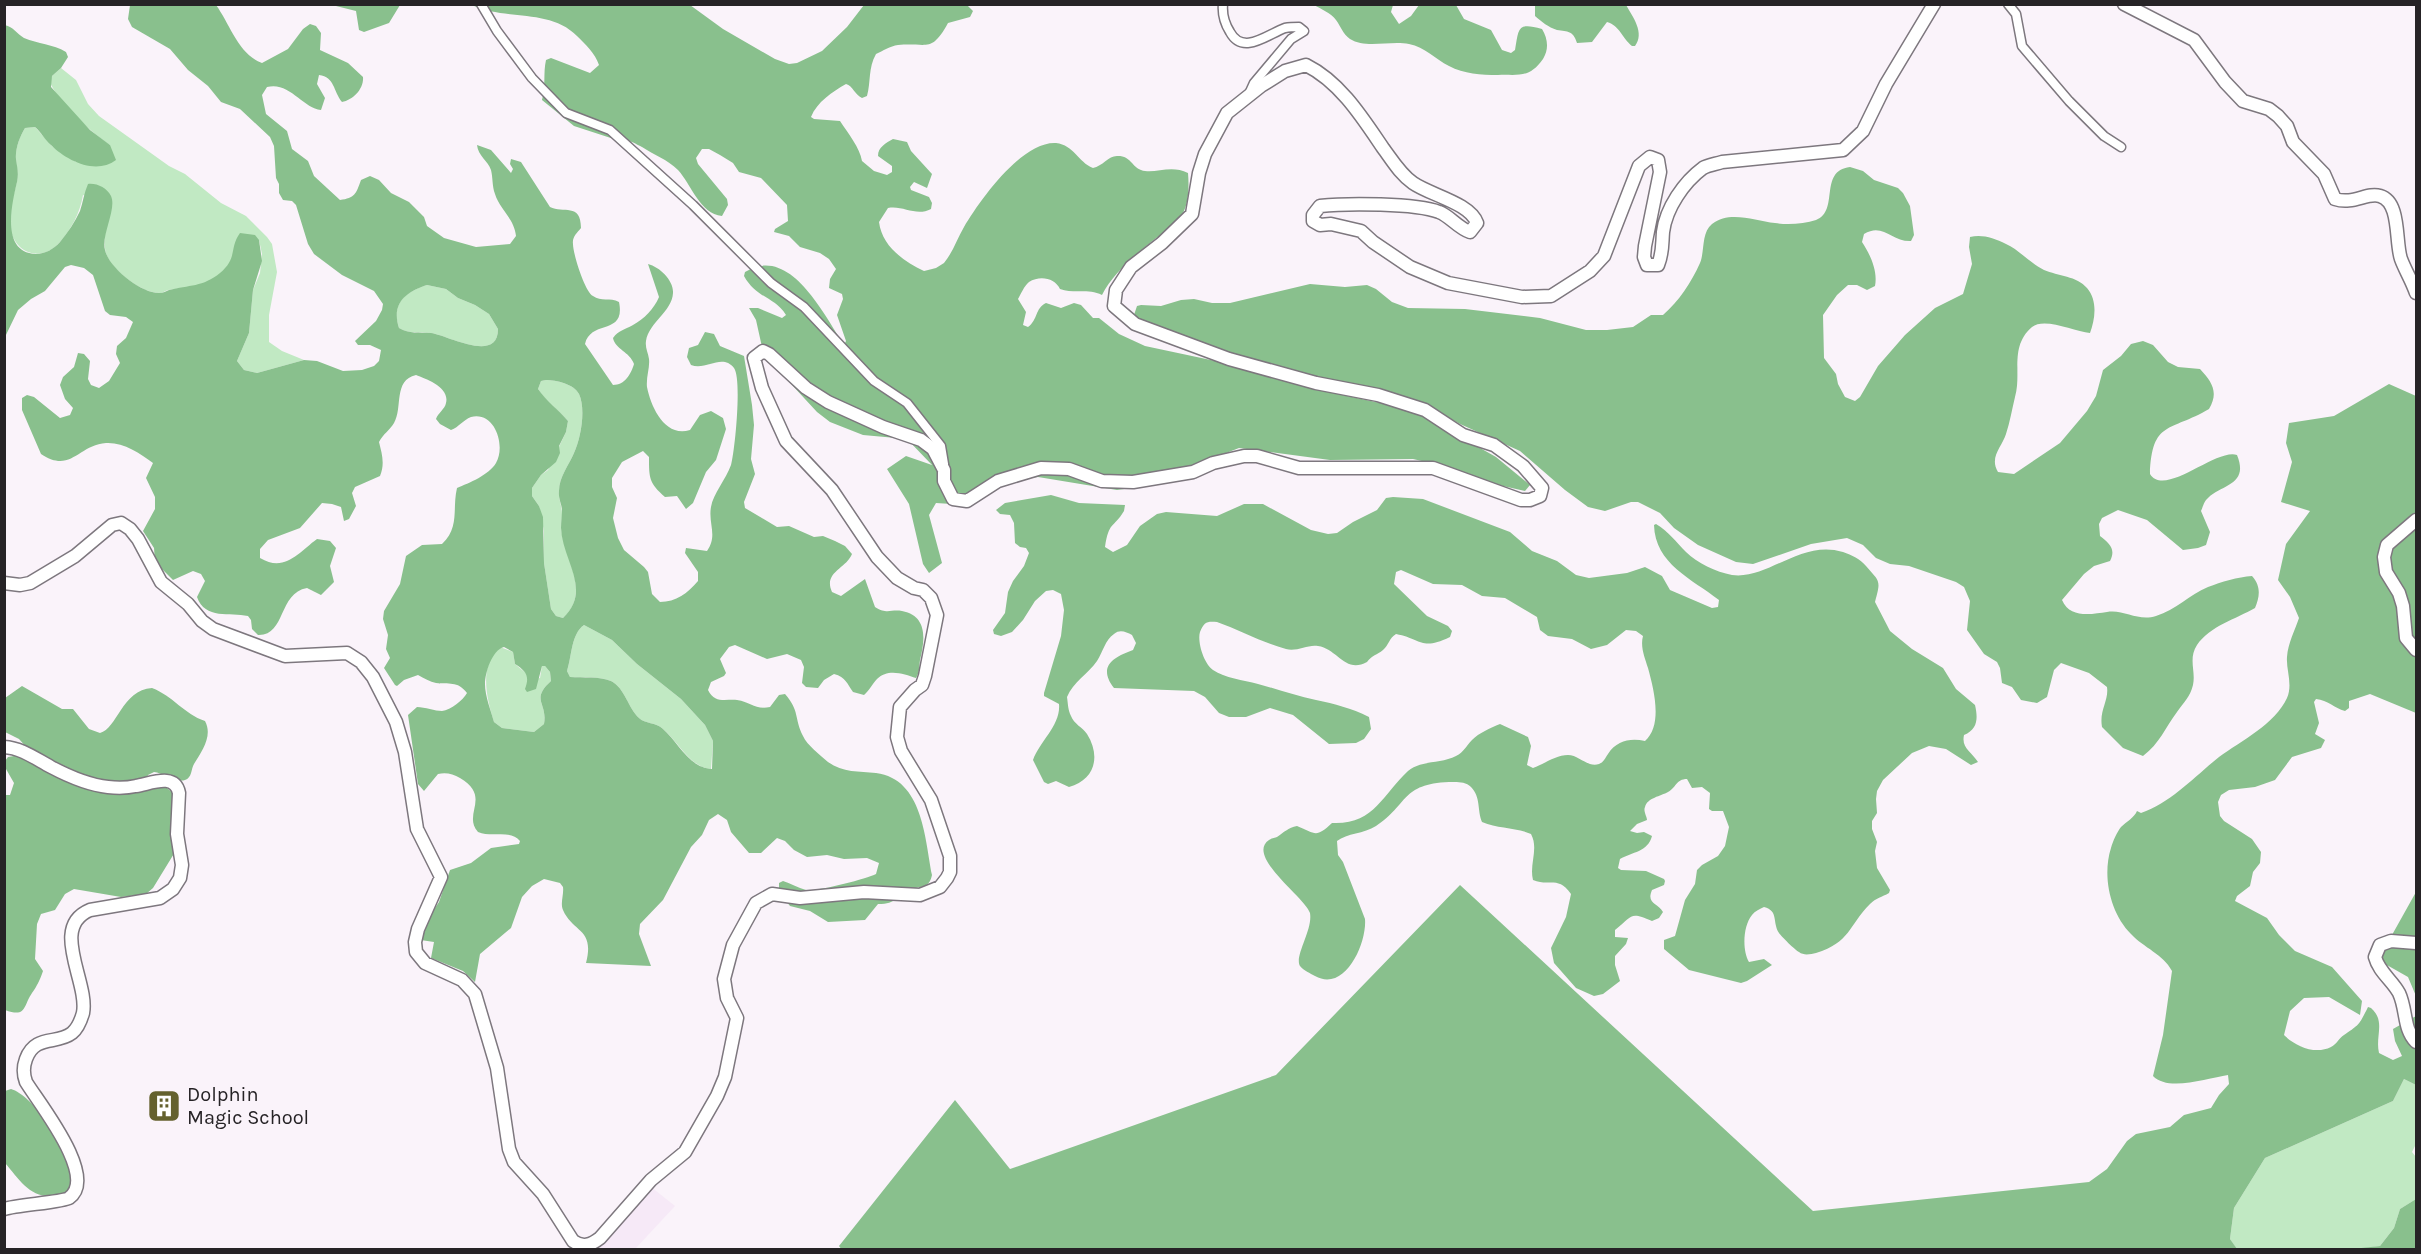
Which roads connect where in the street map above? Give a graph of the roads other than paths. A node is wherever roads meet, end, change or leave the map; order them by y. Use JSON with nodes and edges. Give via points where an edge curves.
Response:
{"nodes":[{"id":1,"x":482,"y":4,"type":"edge"},
{"id":2,"x":1223,"y":4,"type":"edge"},
{"id":3,"x":1934,"y":4,"type":"edge"},
{"id":4,"x":2008,"y":4,"type":"edge"},
{"id":5,"x":2124,"y":4,"type":"edge"},
{"id":6,"x":1248,"y":96,"type":"junction"},
{"id":7,"x":2121,"y":147,"type":"dead end"},
{"id":8,"x":2416,"y":293,"type":"edge"},
{"id":9,"x":944,"y":471,"type":"junction"},
{"id":10,"x":2416,"y":520,"type":"edge"},
{"id":11,"x":4,"y":583,"type":"edge"},
{"id":12,"x":2416,"y":650,"type":"edge"},
{"id":13,"x":4,"y":747,"type":"edge"},
{"id":14,"x":2416,"y":943,"type":"edge"},
{"id":15,"x":2416,"y":1042,"type":"edge"},
{"id":16,"x":4,"y":1209,"type":"edge"}],
"edges":[{"from":1,"to":9,"type":"street","via":[[532,78],[566,112],[610,130],[771,283],[804,307],[874,381],[908,403],[941,446]]},
{"from":2,"to":6,"type":"street","via":[[1228,30],[1242,43],[1263,40],[1290,27],[1304,30],[1254,83]]},
{"from":3,"to":6,"type":"main road","via":[[1863,130],[1843,150],[1705,167],[1674,200],[1663,231],[1662,255],[1658,265],[1652,266],[1647,265],[1644,257],[1660,172],[1658,160],[1650,157],[1640,166],[1604,256],[1551,296],[1522,297],[1448,283],[1410,267],[1361,231],[1312,222],[1320,206],[1337,204],[1416,207],[1440,212],[1470,232],[1477,224],[1475,217],[1412,182],[1397,168],[1356,108],[1319,71],[1298,65]]},
{"from":4,"to":7,"type":"street","via":[[2016,14],[2022,46],[2076,108]]},
{"from":5,"to":8,"type":"main road","via":[[2194,40],[2244,101],[2278,116],[2293,142],[2324,174],[2335,199],[2346,202],[2375,195],[2390,201],[2400,257]]},
{"from":6,"to":9,"type":"main road","via":[[1227,113],[1205,154],[1192,214],[1131,267],[1116,290],[1114,306],[1135,324],[1229,359],[1425,410],[1463,435],[1494,445],[1523,466],[1542,488],[1540,496],[1521,500],[1433,468],[1299,468],[1244,456],[1193,472],[1133,482],[1102,481],[1069,469],[1041,468],[998,481],[967,501],[953,499],[948,493]]},
{"from":9,"to":11,"type":"main road","via":[[933,449],[921,440],[828,402],[763,351],[754,358],[762,388],[786,441],[832,490],[877,557],[897,578],[931,598],[937,615],[925,676],[922,685],[900,707],[897,737],[931,800],[950,856],[950,872],[940,887],[920,895],[864,892],[800,898],[772,894],[756,903],[733,945],[723,979],[737,1018],[717,1096],[685,1152],[651,1180],[600,1239],[585,1245],[573,1241],[543,1194],[514,1162],[494,1053],[475,993],[462,980],[425,963],[416,952],[418,929],[441,877],[417,829],[405,752],[396,722],[366,667],[347,652],[285,656],[213,629],[161,582],[138,539],[121,523],[112,525],[68,561],[30,583]]},
{"from":10,"to":12,"type":"main road","via":[[2387,545],[2384,557],[2386,572],[2403,606],[2406,639]]},
{"from":13,"to":16,"type":"main road","via":[[22,751],[95,785],[124,788],[161,780],[172,782],[179,793],[177,834],[182,865],[178,883],[165,896],[90,910],[75,922],[70,938],[83,1001],[81,1021],[69,1035],[42,1042],[32,1050],[24,1074],[66,1145],[76,1169],[76,1185],[72,1196],[64,1200]]},
{"from":14,"to":15,"type":"main road","via":[[2391,941],[2380,945],[2375,957],[2377,967],[2399,992],[2407,1029]]}]}
